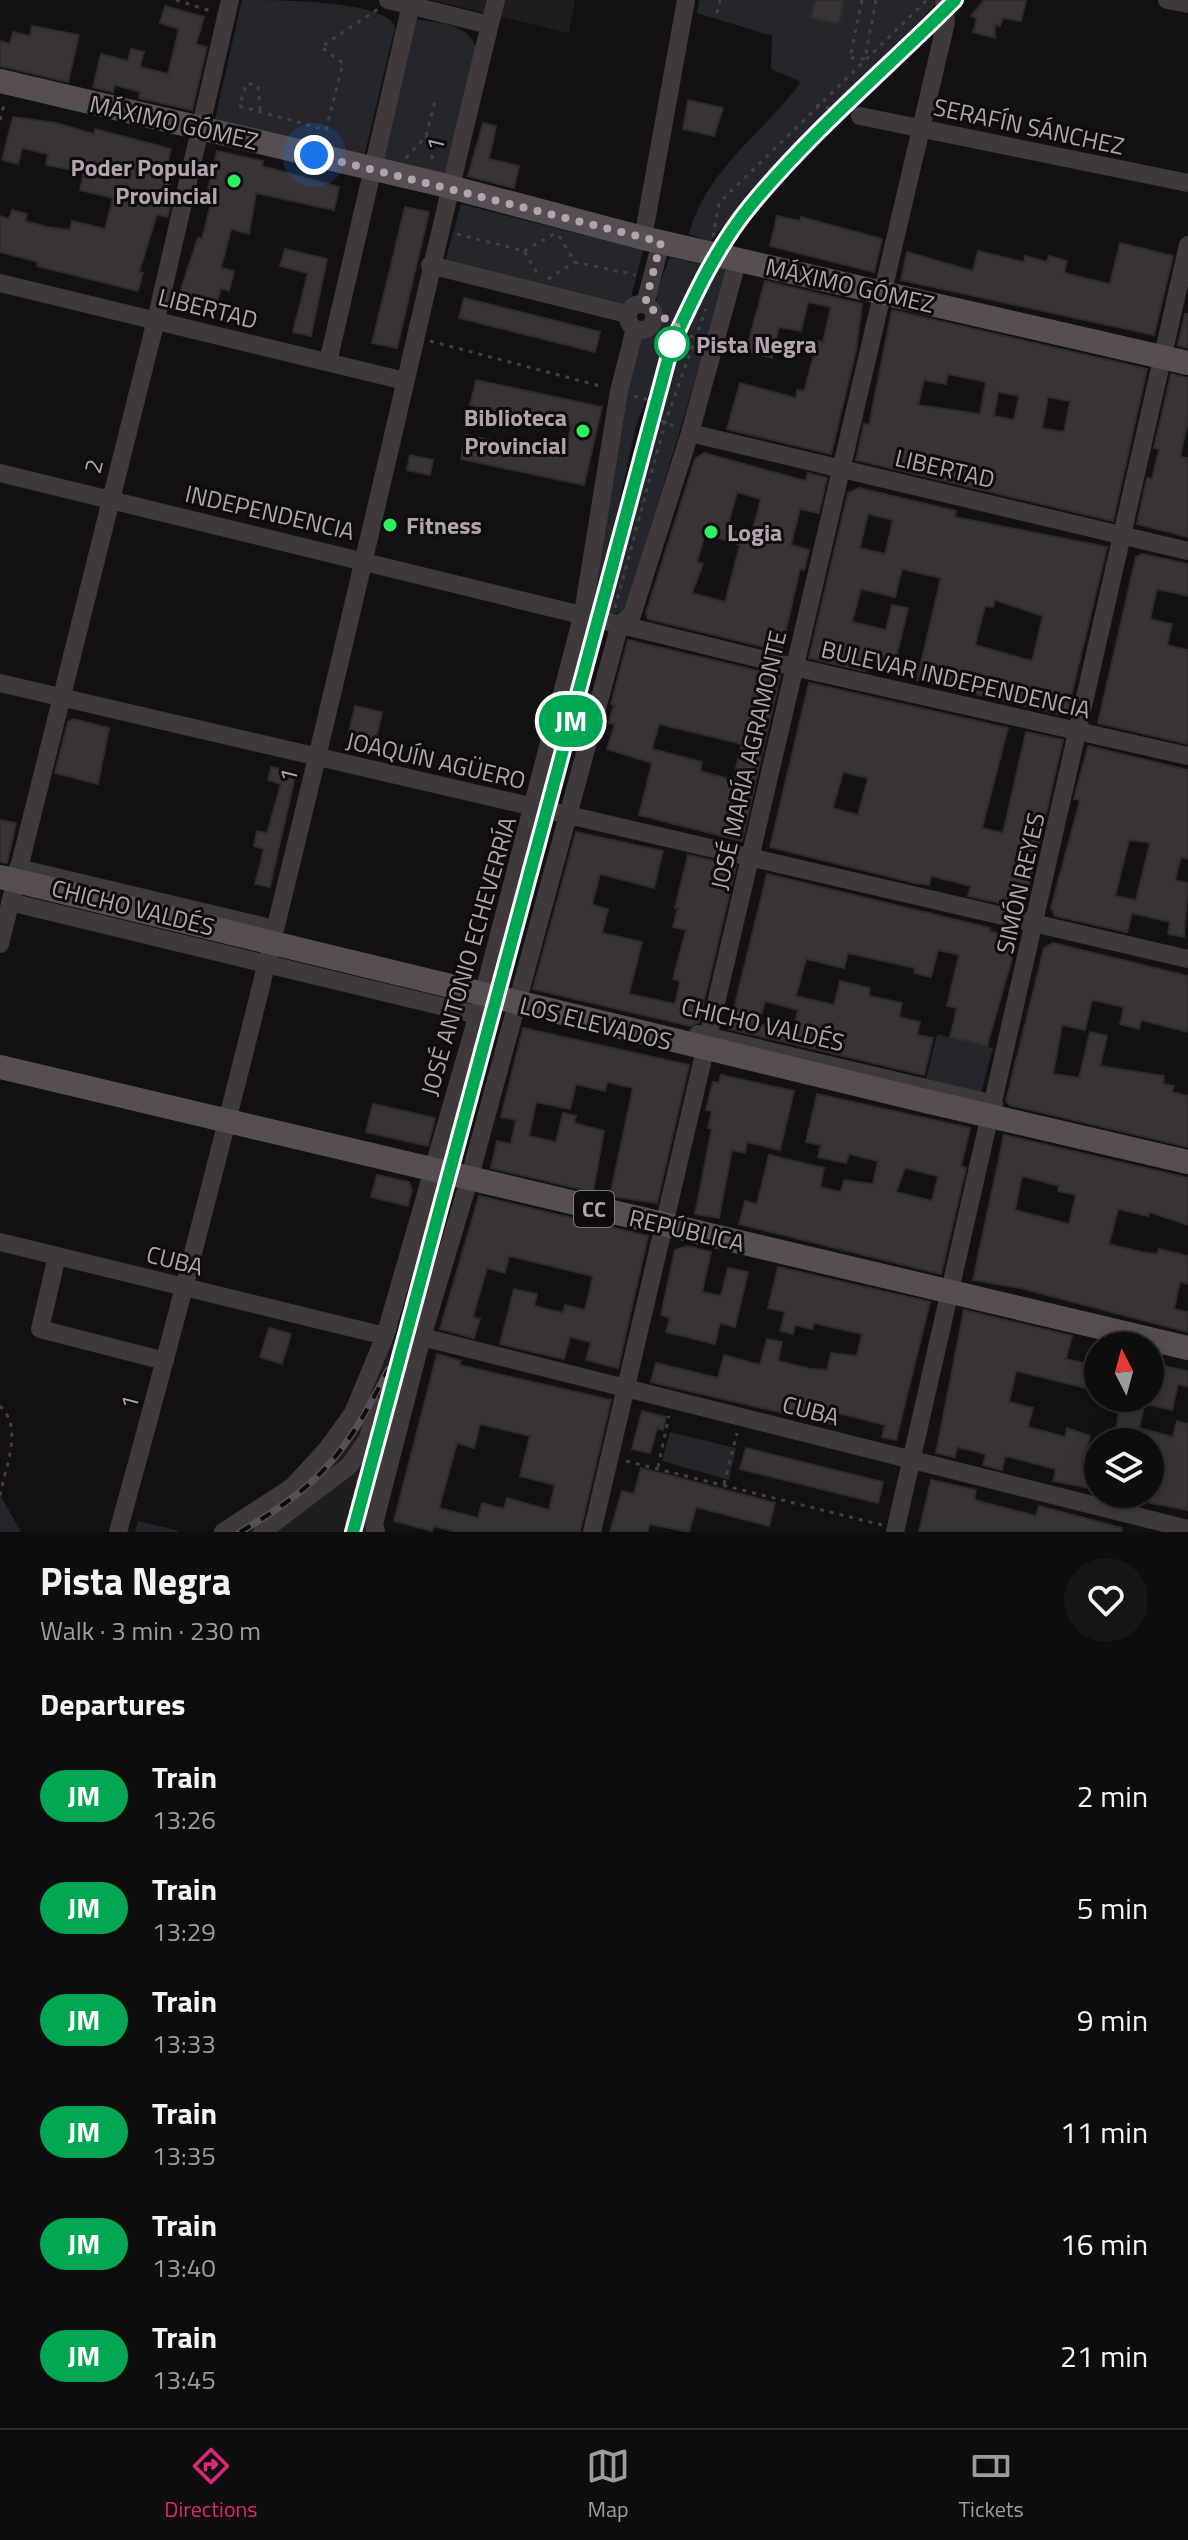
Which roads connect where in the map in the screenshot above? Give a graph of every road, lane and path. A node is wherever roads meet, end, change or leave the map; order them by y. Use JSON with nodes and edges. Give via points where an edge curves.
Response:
{"nodes":[{"id":1,"x":176,"y":0,"type":"edge"},
{"id":2,"x":389,"y":0,"type":"edge"},
{"id":3,"x":496,"y":0,"type":"edge"},
{"id":4,"x":686,"y":0,"type":"edge"},
{"id":5,"x":720,"y":0,"type":"edge"},
{"id":6,"x":862,"y":0,"type":"edge"},
{"id":7,"x":876,"y":0,"type":"edge"},
{"id":8,"x":927,"y":0,"type":"edge"},
{"id":9,"x":944,"y":0,"type":"edge"},
{"id":10,"x":1167,"y":0,"type":"edge"},
{"id":11,"x":411,"y":3,"type":"edge"},
{"id":12,"x":1188,"y":4,"type":"edge"},
{"id":13,"x":228,"y":8,"type":"edge"},
{"id":14,"x":717,"y":13,"type":"dead end"},
{"id":15,"x":490,"y":25,"type":"junction"},
{"id":16,"x":865,"y":59,"type":"junction"},
{"id":17,"x":0,"y":81,"type":"edge"},
{"id":18,"x":436,"y":98,"type":"dead end"},
{"id":19,"x":816,"y":105,"type":"junction"},
{"id":20,"x":260,"y":110,"type":"junction"},
{"id":21,"x":860,"y":116,"type":"joint"},
{"id":22,"x":200,"y":128,"type":"junction"},
{"id":23,"x":920,"y":128,"type":"junction"},
{"id":24,"x":426,"y":136,"type":"junction"},
{"id":25,"x":382,"y":170,"type":"junction"},
{"id":26,"x":1188,"y":183,"type":"edge"},
{"id":27,"x":444,"y":185,"type":"junction"},
{"id":28,"x":438,"y":229,"type":"junction"},
{"id":29,"x":652,"y":240,"type":"junction"},
{"id":30,"x":1188,"y":245,"type":"edge"},
{"id":31,"x":524,"y":251,"type":"junction"},
{"id":32,"x":707,"y":252,"type":"junction"},
{"id":33,"x":738,"y":259,"type":"junction"},
{"id":34,"x":575,"y":262,"type":"junction"},
{"id":35,"x":430,"y":265,"type":"junction"},
{"id":36,"x":652,"y":278,"type":"junction"},
{"id":37,"x":0,"y":283,"type":"edge"},
{"id":38,"x":881,"y":292,"type":"junction"},
{"id":39,"x":711,"y":295,"type":"dead end"},
{"id":40,"x":649,"y":308,"type":"junction"},
{"id":41,"x":156,"y":320,"type":"junction"},
{"id":42,"x":631,"y":322,"type":"junction"},
{"id":43,"x":414,"y":337,"type":"junction"},
{"id":44,"x":695,"y":339,"type":"junction"},
{"id":45,"x":713,"y":350,"type":"junction"},
{"id":46,"x":1162,"y":357,"type":"junction"},
{"id":47,"x":328,"y":362,"type":"junction"},
{"id":48,"x":1188,"y":363,"type":"edge"},
{"id":49,"x":405,"y":381,"type":"junction"},
{"id":50,"x":619,"y":391,"type":"junction"},
{"id":51,"x":665,"y":423,"type":"junction"},
{"id":52,"x":690,"y":433,"type":"junction"},
{"id":53,"x":840,"y":468,"type":"junction"},
{"id":54,"x":0,"y":473,"type":"edge"},
{"id":55,"x":110,"y":499,"type":"junction"},
{"id":56,"x":1123,"y":535,"type":"junction"},
{"id":57,"x":1188,"y":551,"type":"edge"},
{"id":58,"x":364,"y":560,"type":"junction"},
{"id":59,"x":583,"y":613,"type":"junction"},
{"id":60,"x":616,"y":623,"type":"junction"},
{"id":61,"x":794,"y":667,"type":"junction"},
{"id":62,"x":0,"y":683,"type":"edge"},
{"id":63,"x":60,"y":696,"type":"junction"},
{"id":64,"x":1079,"y":732,"type":"junction"},
{"id":65,"x":1188,"y":756,"type":"edge"},
{"id":66,"x":317,"y":757,"type":"junction"},
{"id":67,"x":534,"y":807,"type":"junction"},
{"id":68,"x":567,"y":815,"type":"junction"},
{"id":69,"x":750,"y":857,"type":"junction"},
{"id":70,"x":12,"y":894,"type":"edge"},
{"id":71,"x":1035,"y":925,"type":"junction"},
{"id":72,"x":275,"y":929,"type":"junction"},
{"id":73,"x":0,"y":944,"type":"edge"},
{"id":74,"x":1188,"y":959,"type":"edge"},
{"id":75,"x":267,"y":964,"type":"junction"},
{"id":76,"x":520,"y":992,"type":"junction"},
{"id":77,"x":478,"y":1015,"type":"junction"},
{"id":78,"x":709,"y":1036,"type":"junction"},
{"id":79,"x":0,"y":1067,"type":"edge"},
{"id":80,"x":993,"y":1110,"type":"junction"},
{"id":81,"x":228,"y":1123,"type":"junction"},
{"id":82,"x":1188,"y":1162,"type":"edge"},
{"id":83,"x":433,"y":1171,"type":"junction"},
{"id":84,"x":469,"y":1180,"type":"junction"},
{"id":85,"x":665,"y":1225,"type":"junction"},
{"id":86,"x":0,"y":1242,"type":"edge"},
{"id":87,"x":57,"y":1256,"type":"junction"},
{"id":88,"x":185,"y":1287,"type":"junction"},
{"id":89,"x":950,"y":1291,"type":"junction"},
{"id":90,"x":385,"y":1336,"type":"junction"},
{"id":91,"x":422,"y":1337,"type":"junction"},
{"id":92,"x":1188,"y":1348,"type":"edge"},
{"id":93,"x":165,"y":1361,"type":"junction"},
{"id":94,"x":626,"y":1388,"type":"junction"},
{"id":95,"x":359,"y":1399,"type":"junction"},
{"id":96,"x":672,"y":1401,"type":"junction"},
{"id":97,"x":0,"y":1406,"type":"edge"},
{"id":98,"x":740,"y":1418,"type":"junction"},
{"id":99,"x":610,"y":1457,"type":"junction"},
{"id":100,"x":912,"y":1460,"type":"junction"},
{"id":101,"x":658,"y":1467,"type":"junction"},
{"id":102,"x":361,"y":1472,"type":"dead end"},
{"id":103,"x":724,"y":1484,"type":"junction"},
{"id":104,"x":0,"y":1496,"type":"edge"},
{"id":105,"x":1188,"y":1529,"type":"edge"},
{"id":106,"x":895,"y":1530,"type":"edge"},
{"id":107,"x":118,"y":1532,"type":"edge"},
{"id":108,"x":223,"y":1532,"type":"edge"},
{"id":109,"x":262,"y":1532,"type":"edge"},
{"id":110,"x":345,"y":1532,"type":"edge"},
{"id":111,"x":376,"y":1532,"type":"edge"},
{"id":112,"x":592,"y":1532,"type":"edge"}],
"edges":[{"from":1,"to":13,"type":"path"},
{"from":2,"to":11,"type":"street"},
{"from":2,"to":20,"type":"path","via":[[321,47],[343,63],[326,130]]},
{"from":3,"to":15,"type":"street","name":"1"},
{"from":4,"to":29,"type":"street"},
{"from":5,"to":14,"type":"path"},
{"from":6,"to":16,"type":"path","via":[[850,58]]},
{"from":7,"to":16,"type":"path"},
{"from":8,"to":16,"type":"path"},
{"from":9,"to":23,"type":"street","name":"JOSÉ MARÍA AGRAMONTE","via":[[946,22]]},
{"from":10,"to":12,"type":"street"},
{"from":11,"to":15,"type":"street"},
{"from":11,"to":25,"type":"street"},
{"from":13,"to":22,"type":"street","name":"2"},
{"from":15,"to":27,"type":"street","name":"1"},
{"from":16,"to":19,"type":"path"},
{"from":17,"to":22,"type":"main road","name":"MÁXIMO GÓMEZ"},
{"from":18,"to":24,"type":"path"},
{"from":19,"to":21,"type":"path"},
{"from":19,"to":32,"type":"path","via":[[719,203],[718,227]]},
{"from":20,"to":20,"type":"path","via":[[239,106],[247,83],[258,86]]},
{"from":21,"to":23,"type":"street","name":"SERAFÍN SÁNCHEZ"},
{"from":22,"to":25,"type":"main road","name":"MÁXIMO GÓMEZ"},
{"from":22,"to":41,"type":"street","name":"2"},
{"from":23,"to":26,"type":"street","name":"SERAFÍN SÁNCHEZ"},
{"from":23,"to":38,"type":"street","name":"JOSÉ MARÍA AGRAMONTE"},
{"from":24,"to":25,"type":"path"},
{"from":24,"to":27,"type":"path"},
{"from":25,"to":27,"type":"main road","name":"MÁXIMO GÓMEZ"},
{"from":25,"to":47,"type":"street"},
{"from":27,"to":28,"type":"street","name":"1"},
{"from":27,"to":29,"type":"main road","name":"MÁXIMO GÓMEZ"},
{"from":28,"to":31,"type":"path"},
{"from":28,"to":35,"type":"street","name":"1"},
{"from":29,"to":32,"type":"main road","name":"MÁXIMO GÓMEZ"},
{"from":29,"to":36,"type":"street"},
{"from":30,"to":46,"type":"street","name":"SIMÓN REYES"},
{"from":31,"to":34,"type":"path","via":[[556,232]]},
{"from":31,"to":34,"type":"path","via":[[542,283]]},
{"from":32,"to":33,"type":"main road","name":"MÁXIMO GÓMEZ"},
{"from":33,"to":38,"type":"main road","name":"MÁXIMO GÓMEZ"},
{"from":33,"to":45,"type":"street"},
{"from":34,"to":36,"type":"path"},
{"from":35,"to":42,"type":"street"},
{"from":35,"to":43,"type":"street","name":"1"},
{"from":36,"to":40,"type":"street"},
{"from":37,"to":41,"type":"street","name":"LIBERTAD"},
{"from":38,"to":46,"type":"main road","name":"MÁXIMO GÓMEZ"},
{"from":38,"to":53,"type":"street","name":"JOSÉ MARÍA AGRAMONTE"},
{"from":39,"to":44,"type":"path"},
{"from":40,"to":42,"type":"street","via":[[650,327]]},
{"from":40,"to":44,"type":"path"},
{"from":41,"to":47,"type":"street","name":"LIBERTAD"},
{"from":41,"to":55,"type":"street","name":"2"},
{"from":42,"to":50,"type":"street","name":"JOSÉ ANTONIO ECHEVERRÍA"},
{"from":43,"to":49,"type":"street","name":"1"},
{"from":43,"to":50,"type":"path"},
{"from":44,"to":45,"type":"path"},
{"from":44,"to":51,"type":"path"},
{"from":45,"to":52,"type":"street"},
{"from":46,"to":48,"type":"main road","name":"MÁXIMO GÓMEZ"},
{"from":46,"to":56,"type":"street","name":"SIMÓN REYES"},
{"from":47,"to":49,"type":"street","name":"LIBERTAD"},
{"from":49,"to":58,"type":"street","name":"1"},
{"from":50,"to":51,"type":"path","via":[[646,399],[654,418]]},
{"from":50,"to":59,"type":"street","name":"JOSÉ ANTONIO ECHEVERRÍA"},
{"from":51,"to":52,"type":"path"},
{"from":51,"to":60,"type":"path"},
{"from":52,"to":53,"type":"street","name":"LIBERTAD"},
{"from":52,"to":60,"type":"street","via":[[632,615]]},
{"from":53,"to":56,"type":"street","name":"LIBERTAD"},
{"from":53,"to":61,"type":"street","name":"JOSÉ MARÍA AGRAMONTE"},
{"from":54,"to":55,"type":"street","name":"INDEPENDENCIA"},
{"from":55,"to":58,"type":"street","name":"INDEPENDENCIA"},
{"from":55,"to":63,"type":"street","name":"2"},
{"from":56,"to":57,"type":"street","name":"LIBERTAD"},
{"from":56,"to":64,"type":"street","name":"SIMÓN REYES"},
{"from":58,"to":59,"type":"street","name":"INDEPENDENCIA"},
{"from":58,"to":66,"type":"street","name":"1"},
{"from":59,"to":60,"type":"street","name":"INDEPENDENCIA"},
{"from":59,"to":67,"type":"street","name":"JOSÉ ANTONIO ECHEVERRÍA"},
{"from":60,"to":61,"type":"street","name":"BULEVAR INDEPENDENCIA"},
{"from":60,"to":68,"type":"street"},
{"from":61,"to":64,"type":"street","name":"BULEVAR INDEPENDENCIA"},
{"from":61,"to":69,"type":"street","name":"JOSÉ MARÍA AGRAMONTE"},
{"from":62,"to":63,"type":"street","name":"JOAQUÍN AGÜERO"},
{"from":63,"to":66,"type":"street","name":"JOAQUÍN AGÜERO"},
{"from":63,"to":70,"type":"street","name":"2"},
{"from":64,"to":65,"type":"street","name":"BULEVAR INDEPENDENCIA"},
{"from":64,"to":71,"type":"street","name":"SIMÓN REYES"},
{"from":66,"to":67,"type":"street","name":"JOAQUÍN AGÜERO"},
{"from":66,"to":72,"type":"street","name":"1"},
{"from":67,"to":68,"type":"street","name":"JOAQUÍN AGÜERO"},
{"from":67,"to":77,"type":"street","name":"JOSÉ ANTONIO ECHEVERRÍA"},
{"from":68,"to":69,"type":"street","name":"JOAQUÍN AGÜERO"},
{"from":68,"to":76,"type":"street"},
{"from":69,"to":71,"type":"street","name":"JOAQUÍN AGÜERO"},
{"from":69,"to":78,"type":"street","name":"JOSÉ MARÍA AGRAMONTE"},
{"from":70,"to":72,"type":"street","name":"CHICHO VALDÉS"},
{"from":70,"to":73,"type":"street","name":"2"},
{"from":70,"to":75,"type":"street","name":"CHICHO VALDÉS"},
{"from":70,"to":80,"type":"main road","name":"LOS ELEVADOS","bridge":true,"via":[[930,1102]]},
{"from":71,"to":74,"type":"street","name":"JOAQUÍN AGÜERO"},
{"from":71,"to":80,"type":"street","name":"SIMÓN REYES"},
{"from":72,"to":75,"type":"street","name":"1"},
{"from":75,"to":77,"type":"street","name":"CHICHO VALDÉS"},
{"from":75,"to":81,"type":"street","name":"1"},
{"from":76,"to":78,"type":"street","name":"CHICHO VALDÉS"},
{"from":76,"to":84,"type":"street"},
{"from":77,"to":83,"type":"street","name":"JOSÉ ANTONIO ECHEVERRÍA"},
{"from":78,"to":80,"type":"street","name":"CHICHO VALDÉS"},
{"from":78,"to":85,"type":"street","name":"JOSÉ MARÍA AGRAMONTE"},
{"from":79,"to":81,"type":"main road","name":"REPÚBLICA","number":"CC"},
{"from":80,"to":82,"type":"main road","name":"LOS ELEVADOS"},
{"from":80,"to":89,"type":"street","name":"SIMÓN REYES"},
{"from":81,"to":83,"type":"main road","name":"REPÚBLICA","number":"CC"},
{"from":81,"to":88,"type":"street","name":"1"},
{"from":83,"to":84,"type":"main road","name":"REPÚBLICA","number":"CC"},
{"from":83,"to":90,"type":"street","name":"JOSÉ ANTONIO ECHEVERRÍA"},
{"from":84,"to":85,"type":"main road","name":"REPÚBLICA","number":"CC"},
{"from":84,"to":91,"type":"street"},
{"from":85,"to":89,"type":"main road","name":"REPÚBLICA","number":"CC"},
{"from":85,"to":94,"type":"street","name":"JOSÉ MARÍA AGRAMONTE"},
{"from":86,"to":87,"type":"street","name":"CUBA"},
{"from":87,"to":88,"type":"street","name":"CUBA"},
{"from":87,"to":93,"type":"street","via":[[40,1329]]},
{"from":88,"to":90,"type":"street","name":"CUBA"},
{"from":88,"to":93,"type":"street","name":"1"},
{"from":89,"to":92,"type":"main road","name":"REPÚBLICA","number":"CC"},
{"from":89,"to":100,"type":"street","name":"SIMÓN REYES"},
{"from":90,"to":95,"type":"street","name":"JOSÉ ANTONIO ECHEVERRÍA"},
{"from":91,"to":94,"type":"street","name":"CUBA"},
{"from":91,"to":111,"type":"street"},
{"from":93,"to":107,"type":"street","name":"1"},
{"from":94,"to":96,"type":"street","name":"CUBA"},
{"from":94,"to":99,"type":"street","name":"JOSÉ MARÍA AGRAMONTE"},
{"from":95,"to":108,"type":"street","name":"JOSÉ ANTONIO ECHEVERRÍA","via":[[327,1449],[292,1487]]},
{"from":95,"to":109,"type":"street","via":[[375,1409],[368,1439],[349,1466]]},
{"from":96,"to":98,"type":"street","name":"CUBA"},
{"from":96,"to":101,"type":"path"},
{"from":97,"to":104,"type":"path","via":[[14,1431]]},
{"from":98,"to":100,"type":"street","name":"CUBA"},
{"from":98,"to":103,"type":"path"},
{"from":99,"to":101,"type":"path"},
{"from":99,"to":112,"type":"street","name":"JOSÉ MARÍA AGRAMONTE"},
{"from":100,"to":105,"type":"street","name":"CUBA"},
{"from":100,"to":106,"type":"street","name":"SIMÓN REYES"},
{"from":101,"to":103,"type":"path"},
{"from":102,"to":110,"type":"path"},
{"from":103,"to":106,"type":"path"}]}
